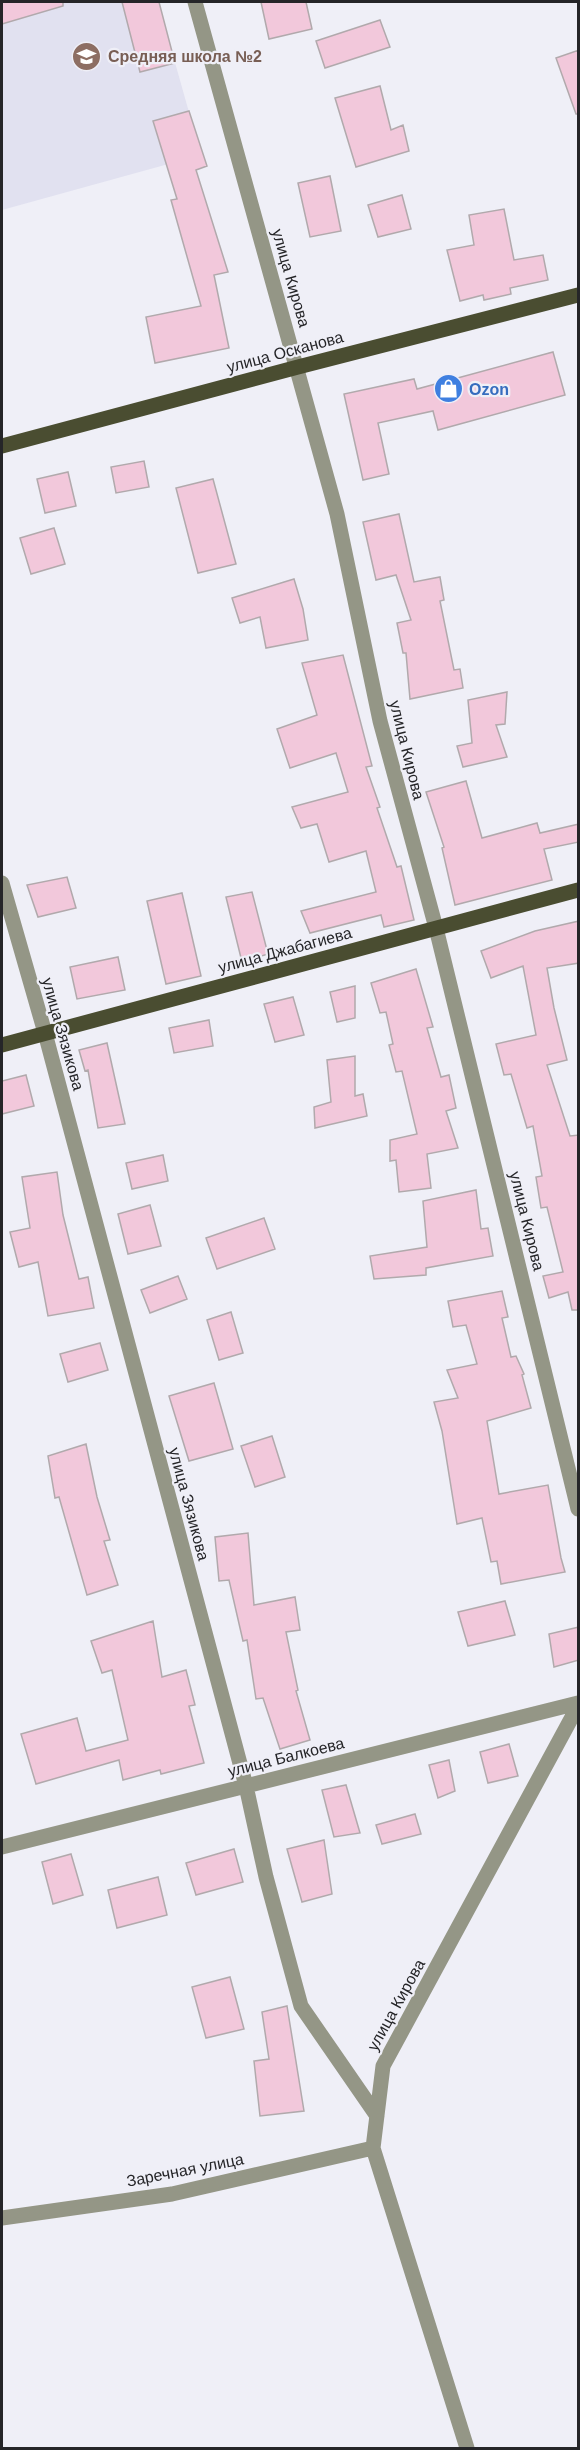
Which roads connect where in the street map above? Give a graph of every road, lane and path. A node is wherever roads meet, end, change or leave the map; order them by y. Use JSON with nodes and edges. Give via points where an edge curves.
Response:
{"nodes":[{"id":1,"x":195,"y":2,"type":"edge"},
{"id":2,"x":579,"y":295,"type":"edge"},
{"id":3,"x":298,"y":367,"type":"junction"},
{"id":4,"x":2,"y":446,"type":"edge"},
{"id":5,"x":2,"y":883,"type":"edge"},
{"id":6,"x":579,"y":890,"type":"edge"},
{"id":7,"x":436,"y":928,"type":"junction"},
{"id":8,"x":45,"y":1033,"type":"junction"},
{"id":9,"x":2,"y":1045,"type":"edge"},
{"id":10,"x":579,"y":1509,"type":"edge"},
{"id":11,"x":579,"y":1704,"type":"edge"},
{"id":12,"x":246,"y":1786,"type":"junction"},
{"id":13,"x":2,"y":1847,"type":"edge"},
{"id":14,"x":377,"y":2116,"type":"junction"},
{"id":15,"x":373,"y":2148,"type":"junction"},
{"id":16,"x":2,"y":2218,"type":"edge"},
{"id":17,"x":467,"y":2448,"type":"edge"}],
"edges":[{"from":1,"to":3,"type":"street","name":"улица Кирова"},
{"from":2,"to":3,"type":"main road","name":"улица Осканова"},
{"from":3,"to":4,"type":"main road","name":"улица Осканова"},
{"from":3,"to":7,"type":"street","name":"улица Кирова","via":[[337,514],[380,721]]},
{"from":5,"to":8,"type":"street","name":"улица Зязикова"},
{"from":6,"to":7,"type":"main road","name":"улица Джабагиева"},
{"from":7,"to":8,"type":"main road","name":"улица Джабагиева"},
{"from":7,"to":10,"type":"street","name":"улица Кирова"},
{"from":8,"to":9,"type":"main road","name":"улица Джабагиева"},
{"from":8,"to":12,"type":"street","name":"улица Зязикова"},
{"from":11,"to":12,"type":"street","name":"улица Балкоева"},
{"from":11,"to":14,"type":"street","name":"улица Кирова","via":[[383,2066]]},
{"from":12,"to":13,"type":"street","name":"улица Балкоева"},
{"from":12,"to":14,"type":"street","name":"улица Зязикова","via":[[301,2007]]},
{"from":14,"to":15,"type":"street","name":"улица Кирова"},
{"from":15,"to":16,"type":"street","name":"Заречная улица","via":[[172,2194]]},
{"from":15,"to":17,"type":"street","name":"улица Кирова"}]}
